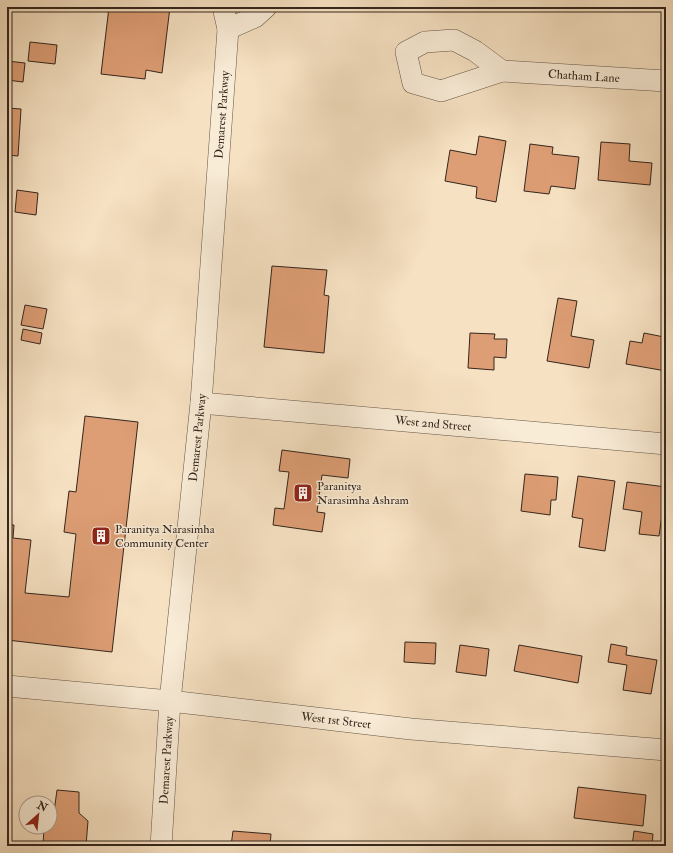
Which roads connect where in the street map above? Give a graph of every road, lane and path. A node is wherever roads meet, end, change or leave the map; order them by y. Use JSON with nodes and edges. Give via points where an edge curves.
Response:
{"nodes":[{"id":1,"x":223,"y":7,"type":"edge"},
{"id":2,"x":266,"y":7,"type":"edge"},
{"id":3,"x":228,"y":29,"type":"junction"},
{"id":4,"x":502,"y":71,"type":"dead end"},
{"id":5,"x":666,"y":81,"type":"edge"},
{"id":6,"x":201,"y":403,"type":"junction"},
{"id":7,"x":666,"y":444,"type":"edge"},
{"id":8,"x":7,"y":686,"type":"edge"},
{"id":9,"x":170,"y":701,"type":"junction"},
{"id":10,"x":666,"y":750,"type":"edge"},
{"id":11,"x":161,"y":846,"type":"edge"}],
"edges":[{"from":1,"to":3,"type":"street","name":"Demarest Parkway"},
{"from":2,"to":3,"type":"street","via":[[255,17]]},
{"from":3,"to":6,"type":"street","name":"Demarest Parkway"},
{"from":4,"to":5,"type":"street","name":"Chatham Lane"},
{"from":6,"to":7,"type":"street","name":"West 2nd Street"},
{"from":6,"to":9,"type":"street","name":"Demarest Parkway"},
{"from":8,"to":9,"type":"street","name":"West 1st Street"},
{"from":9,"to":10,"type":"street","name":"West 1st Street","via":[[411,728]]},
{"from":9,"to":11,"type":"street","name":"Demarest Parkway"}]}
